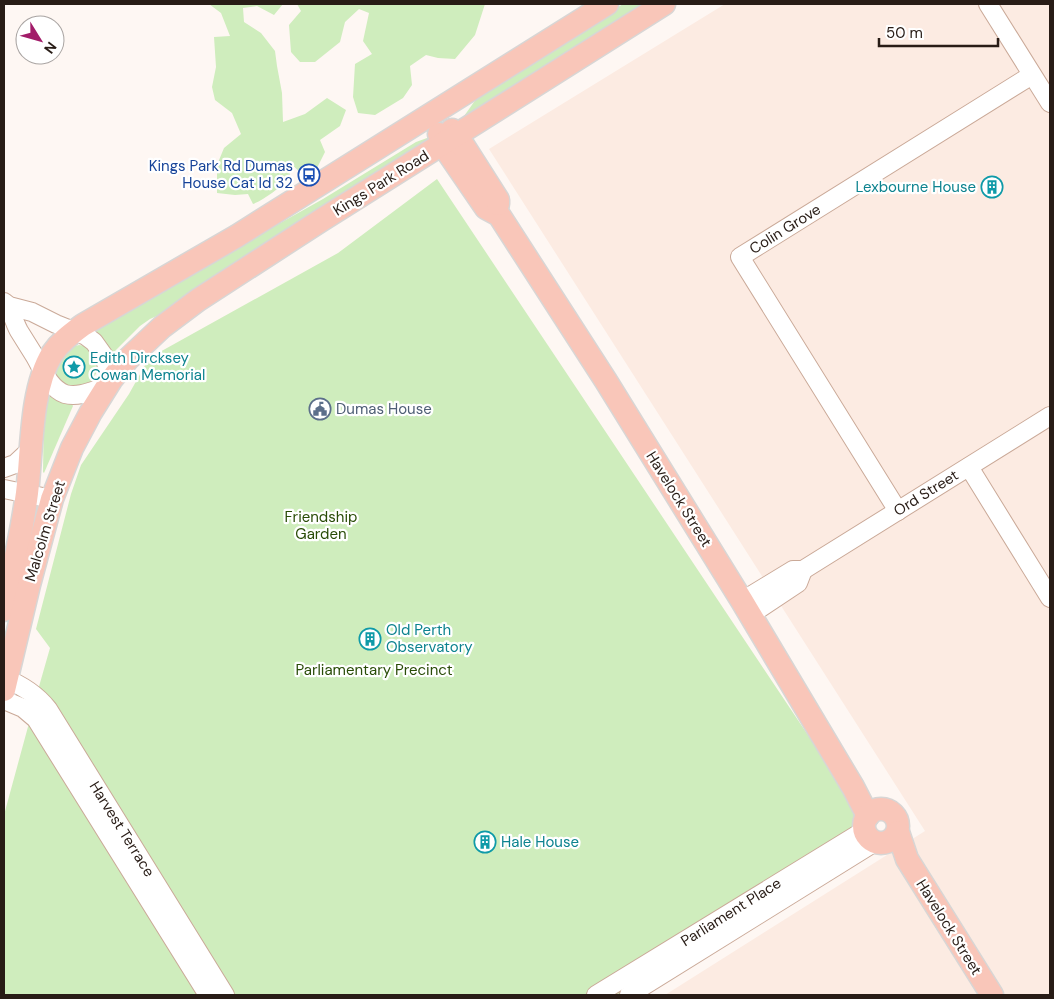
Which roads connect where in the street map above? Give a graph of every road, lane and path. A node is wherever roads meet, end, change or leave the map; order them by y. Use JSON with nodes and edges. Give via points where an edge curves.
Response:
{"nodes":[{"id":1,"x":607,"y":4,"type":"edge"},
{"id":2,"x":664,"y":4,"type":"edge"},
{"id":3,"x":988,"y":4,"type":"edge"},
{"id":4,"x":495,"y":75,"type":"junction"},
{"id":5,"x":1032,"y":75,"type":"junction"},
{"id":6,"x":1050,"y":103,"type":"edge"},
{"id":7,"x":447,"y":148,"type":"junction"},
{"id":8,"x":363,"y":157,"type":"junction"},
{"id":9,"x":6,"y":304,"type":"edge"},
{"id":10,"x":75,"y":331,"type":"junction"},
{"id":11,"x":44,"y":372,"type":"junction"},
{"id":12,"x":109,"y":383,"type":"junction"},
{"id":13,"x":1050,"y":416,"type":"edge"},
{"id":14,"x":31,"y":448,"type":"junction"},
{"id":15,"x":969,"y":467,"type":"junction"},
{"id":16,"x":4,"y":468,"type":"edge"},
{"id":17,"x":4,"y":489,"type":"edge"},
{"id":18,"x":27,"y":494,"type":"junction"},
{"id":19,"x":52,"y":498,"type":"junction"},
{"id":20,"x":898,"y":511,"type":"junction"},
{"id":21,"x":1050,"y":598,"type":"edge"},
{"id":22,"x":746,"y":608,"type":"junction"},
{"id":23,"x":4,"y":610,"type":"edge"},
{"id":24,"x":4,"y":687,"type":"edge"},
{"id":25,"x":879,"y":828,"type":"junction"},
{"id":26,"x":208,"y":995,"type":"edge"},
{"id":27,"x":225,"y":995,"type":"edge"},
{"id":28,"x":596,"y":995,"type":"edge"},
{"id":29,"x":629,"y":995,"type":"edge"},
{"id":30,"x":992,"y":995,"type":"edge"}],
"edges":[{"from":1,"to":4,"type":"main road","name":"Kings Park Road"},
{"from":2,"to":7,"type":"main road","name":"Kings Park Road","via":[[475,124]]},
{"from":3,"to":5,"type":"street"},
{"from":4,"to":7,"type":"main road","via":[[462,106]]},
{"from":4,"to":8,"type":"main road","name":"Kings Park Road"},
{"from":5,"to":6,"type":"street"},
{"from":5,"to":20,"type":"street","name":"Colin Grove","via":[[740,256]]},
{"from":7,"to":8,"type":"main road","via":[[439,134],[429,133]]},
{"from":7,"to":12,"type":"main road","name":"Kings Park Road","via":[[320,221],[177,315],[147,340]]},
{"from":7,"to":22,"type":"main road","name":"Havelock Street","via":[[486,208],[498,215],[591,356]]},
{"from":8,"to":10,"type":"main road","name":"Kings Park Road"},
{"from":9,"to":10,"type":"street"},
{"from":9,"to":11,"type":"street"},
{"from":10,"to":11,"type":"main road","name":"Malcolm Street","via":[[52,354]]},
{"from":10,"to":12,"type":"street","via":[[86,336],[104,356]]},
{"from":11,"to":12,"type":"street","via":[[56,388],[72,395]]},
{"from":11,"to":14,"type":"main road","name":"Malcolm Street","via":[[39,384]]},
{"from":12,"to":19,"type":"main road","name":"Malcolm Street","via":[[72,448]]},
{"from":13,"to":15,"type":"street","name":"Ord Street"},
{"from":14,"to":16,"type":"street","via":[[15,464]]},
{"from":14,"to":18,"type":"main road","name":"Malcolm Street"},
{"from":15,"to":20,"type":"street","name":"Ord Street"},
{"from":15,"to":21,"type":"street"},
{"from":17,"to":18,"type":"street"},
{"from":18,"to":19,"type":"street"},
{"from":18,"to":23,"type":"main road","name":"Malcolm Street"},
{"from":19,"to":24,"type":"main road","name":"Malcolm Street"},
{"from":20,"to":22,"type":"street","name":"Ord Street","via":[[803,570],[793,570]]},
{"from":22,"to":25,"type":"main road","name":"Havelock Street"},
{"from":24,"to":26,"type":"street","name":"Harvest Terrace","via":[[36,719]]},
{"from":24,"to":27,"type":"street","name":"Harvest Terrace","via":[[24,687],[48,709]]},
{"from":25,"to":28,"type":"street","name":"Parliament Place"},
{"from":25,"to":29,"type":"street","name":"Parliament Place"},
{"from":25,"to":30,"type":"main road","name":"Havelock Street","via":[[907,859]]}]}
